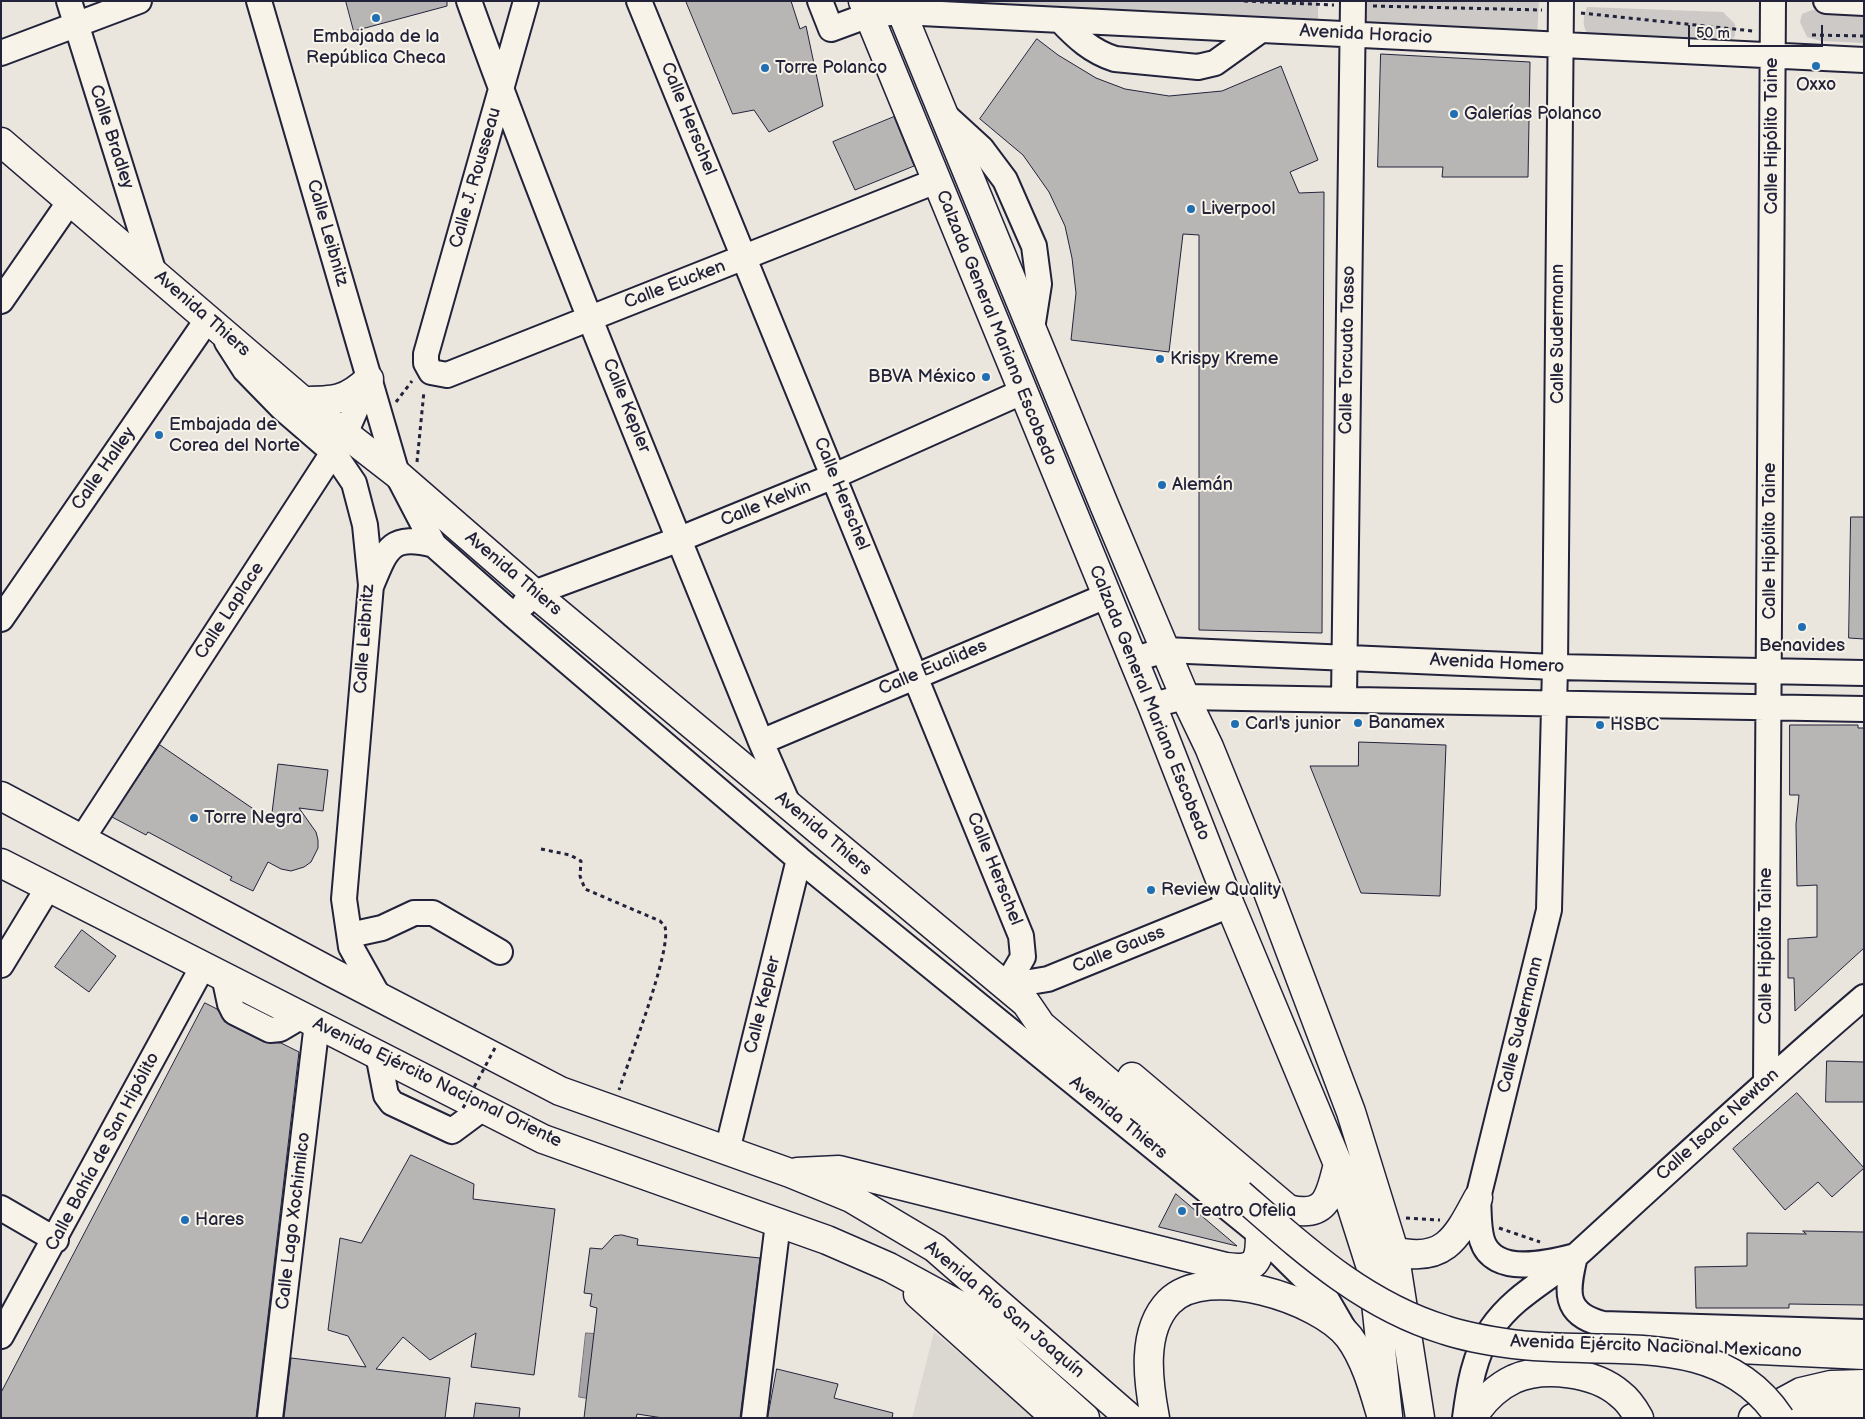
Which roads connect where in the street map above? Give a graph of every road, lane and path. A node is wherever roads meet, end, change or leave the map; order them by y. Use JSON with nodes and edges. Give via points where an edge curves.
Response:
{"nodes":[{"id":1,"x":69,"y":1,"type":"edge"},
{"id":2,"x":139,"y":1,"type":"edge"},
{"id":3,"x":259,"y":1,"type":"edge"},
{"id":4,"x":470,"y":1,"type":"edge"},
{"id":5,"x":526,"y":1,"type":"edge"},
{"id":6,"x":639,"y":1,"type":"edge"},
{"id":7,"x":820,"y":1,"type":"edge"},
{"id":8,"x":1353,"y":1,"type":"edge"},
{"id":9,"x":1561,"y":1,"type":"edge"},
{"id":10,"x":1773,"y":1,"type":"edge"},
{"id":11,"x":1826,"y":1,"type":"edge"},
{"id":12,"x":1858,"y":2,"type":"edge"},
{"id":13,"x":899,"y":7,"type":"edge"},
{"id":14,"x":866,"y":8,"type":"edge"},
{"id":15,"x":1060,"y":20,"type":"junction"},
{"id":16,"x":76,"y":25,"type":"junction"},
{"id":17,"x":1261,"y":30,"type":"junction"},
{"id":18,"x":1352,"y":34,"type":"junction"},
{"id":19,"x":1560,"y":45,"type":"junction"},
{"id":20,"x":1,"y":53,"type":"edge"},
{"id":21,"x":1772,"y":56,"type":"junction"},
{"id":22,"x":1864,"y":60,"type":"edge"},
{"id":23,"x":501,"y":90,"type":"junction"},
{"id":24,"x":1,"y":142,"type":"edge"},
{"id":25,"x":936,"y":181,"type":"junction"},
{"id":26,"x":70,"y":201,"type":"junction"},
{"id":27,"x":745,"y":258,"type":"junction"},
{"id":28,"x":154,"y":273,"type":"junction"},
{"id":29,"x":1,"y":302,"type":"edge"},
{"id":30,"x":591,"y":318,"type":"junction"},
{"id":31,"x":212,"y":324,"type":"junction"},
{"id":32,"x":426,"y":358,"type":"junction"},
{"id":33,"x":369,"y":379,"type":"junction"},
{"id":34,"x":1022,"y":392,"type":"junction"},
{"id":35,"x":303,"y":401,"type":"junction"},
{"id":36,"x":381,"y":420,"type":"junction"},
{"id":37,"x":339,"y":443,"type":"junction"},
{"id":38,"x":834,"y":476,"type":"junction"},
{"id":39,"x":406,"y":482,"type":"junction"},
{"id":40,"x":680,"y":539,"type":"junction"},
{"id":41,"x":434,"y":545,"type":"junction"},
{"id":42,"x":371,"y":585,"type":"junction"},
{"id":43,"x":534,"y":593,"type":"junction"},
{"id":44,"x":1106,"y":596,"type":"junction"},
{"id":45,"x":513,"y":615,"type":"junction"},
{"id":46,"x":1,"y":619,"type":"edge"},
{"id":47,"x":1165,"y":650,"type":"junction"},
{"id":48,"x":1344,"y":657,"type":"junction"},
{"id":49,"x":1132,"y":660,"type":"junction"},
{"id":50,"x":1555,"y":667,"type":"junction"},
{"id":51,"x":1770,"y":672,"type":"junction"},
{"id":52,"x":1864,"y":673,"type":"edge"},
{"id":53,"x":916,"y":674,"type":"junction"},
{"id":54,"x":1185,"y":696,"type":"junction"},
{"id":55,"x":1344,"y":699,"type":"junction"},
{"id":56,"x":1554,"y":703,"type":"junction"},
{"id":57,"x":1152,"y":705,"type":"junction"},
{"id":58,"x":1768,"y":707,"type":"junction"},
{"id":59,"x":1864,"y":709,"type":"edge"},
{"id":60,"x":761,"y":742,"type":"junction"},
{"id":61,"x":1,"y":796,"type":"edge"},
{"id":62,"x":790,"y":807,"type":"junction"},
{"id":63,"x":82,"y":839,"type":"junction"},
{"id":64,"x":541,"y":848,"type":"dead end"},
{"id":65,"x":799,"y":859,"type":"junction"},
{"id":66,"x":1,"y":862,"type":"edge"},
{"id":67,"x":49,"y":886,"type":"junction"},
{"id":68,"x":1230,"y":905,"type":"junction"},
{"id":69,"x":350,"y":935,"type":"junction"},
{"id":70,"x":500,"y":952,"type":"dead end"},
{"id":71,"x":1,"y":966,"type":"edge"},
{"id":72,"x":214,"y":971,"type":"junction"},
{"id":73,"x":1016,"y":995,"type":"junction"},
{"id":74,"x":379,"y":997,"type":"junction"},
{"id":75,"x":1864,"y":997,"type":"edge"},
{"id":76,"x":310,"y":1020,"type":"junction"},
{"id":77,"x":496,"y":1046,"type":"dead end"},
{"id":78,"x":378,"y":1054,"type":"junction"},
{"id":79,"x":1766,"y":1082,"type":"junction"},
{"id":80,"x":473,"y":1108,"type":"junction"},
{"id":81,"x":613,"y":1110,"type":"junction"},
{"id":82,"x":727,"y":1151,"type":"junction"},
{"id":83,"x":1338,"y":1164,"type":"junction"},
{"id":84,"x":790,"y":1173,"type":"junction"},
{"id":85,"x":1,"y":1208,"type":"edge"},
{"id":86,"x":1474,"y":1214,"type":"junction"},
{"id":87,"x":1384,"y":1217,"type":"junction"},
{"id":88,"x":778,"y":1223,"type":"junction"},
{"id":89,"x":1260,"y":1234,"type":"junction"},
{"id":90,"x":56,"y":1240,"type":"junction"},
{"id":91,"x":1394,"y":1251,"type":"junction"},
{"id":92,"x":1575,"y":1256,"type":"junction"},
{"id":93,"x":889,"y":1267,"type":"junction"},
{"id":94,"x":1864,"y":1332,"type":"edge"},
{"id":95,"x":1,"y":1336,"type":"edge"},
{"id":96,"x":1349,"y":1338,"type":"junction"},
{"id":97,"x":1656,"y":1351,"type":"junction"},
{"id":98,"x":1864,"y":1355,"type":"edge"},
{"id":99,"x":1864,"y":1384,"type":"edge"},
{"id":100,"x":1864,"y":1406,"type":"edge"},
{"id":101,"x":1638,"y":1416,"type":"edge"},
{"id":102,"x":1864,"y":1417,"type":"edge"},
{"id":103,"x":270,"y":1418,"type":"edge"},
{"id":104,"x":754,"y":1418,"type":"edge"},
{"id":105,"x":1056,"y":1418,"type":"edge"},
{"id":106,"x":1085,"y":1418,"type":"edge"},
{"id":107,"x":1130,"y":1418,"type":"edge"},
{"id":108,"x":1154,"y":1418,"type":"edge"},
{"id":109,"x":1382,"y":1418,"type":"edge"},
{"id":110,"x":1388,"y":1418,"type":"edge"},
{"id":111,"x":1420,"y":1418,"type":"edge"},
{"id":112,"x":1465,"y":1418,"type":"edge"},
{"id":113,"x":1472,"y":1418,"type":"edge"},
{"id":114,"x":1753,"y":1418,"type":"edge"},
{"id":115,"x":1780,"y":1418,"type":"edge"},
{"id":116,"x":1784,"y":1418,"type":"edge"},
{"id":117,"x":1849,"y":1418,"type":"edge"}],
"edges":[{"from":1,"to":16,"type":"street","name":"Calle Bradley"},
{"from":2,"to":16,"type":"street"},
{"from":3,"to":33,"type":"street","name":"Calle Leibnitz"},
{"from":4,"to":23,"type":"street","name":"Calle Kepler"},
{"from":5,"to":23,"type":"street","name":"Calle J. Rousseau"},
{"from":6,"to":27,"type":"street","name":"Calle Herschel"},
{"from":7,"to":14,"type":"street","name":"Avenida Horacio","via":[[831,29]]},
{"from":8,"to":18,"type":"street","name":"Calle Torcuato Tasso"},
{"from":9,"to":19,"type":"street","name":"Calle Sudermann"},
{"from":10,"to":21,"type":"street","name":"Calle Hipólito Taine"},
{"from":11,"to":12,"type":"street"},
{"from":13,"to":14,"type":"street","name":"Avenida Horacio"},
{"from":13,"to":15,"type":"street","name":"Avenida Horacio"},
{"from":13,"to":47,"type":"main road","name":"Calzada General Mariano Escobedo"},
{"from":14,"to":25,"type":"main road","name":"Calzada General Mariano Escobedo"},
{"from":15,"to":17,"type":"street","name":"Avenida Horacio"},
{"from":15,"to":17,"type":"street","via":[[1078,39],[1102,55],[1198,67],[1215,64]]},
{"from":16,"to":20,"type":"street"},
{"from":16,"to":28,"type":"street","name":"Calle Bradley"},
{"from":17,"to":18,"type":"street","name":"Avenida Horacio"},
{"from":18,"to":19,"type":"street","name":"Avenida Horacio"},
{"from":18,"to":48,"type":"street","name":"Calle Torcuato Tasso"},
{"from":19,"to":21,"type":"street","name":"Avenida Horacio"},
{"from":19,"to":50,"type":"street","name":"Calle Sudermann"},
{"from":21,"to":22,"type":"street","name":"Avenida Horacio"},
{"from":21,"to":51,"type":"street","name":"Calle Hipólito Taine"},
{"from":23,"to":30,"type":"street","name":"Calle Kepler"},
{"from":23,"to":32,"type":"street","name":"Calle J. Rousseau"},
{"from":24,"to":26,"type":"main road","name":"Avenida Thiers"},
{"from":25,"to":27,"type":"street","name":"Calle Eucken"},
{"from":25,"to":34,"type":"main road","name":"Calzada General Mariano Escobedo"},
{"from":26,"to":28,"type":"main road","name":"Avenida Thiers"},
{"from":26,"to":29,"type":"street"},
{"from":27,"to":30,"type":"street","name":"Calle Eucken"},
{"from":27,"to":38,"type":"street","name":"Calle Herschel"},
{"from":28,"to":31,"type":"main road","name":"Avenida Thiers"},
{"from":30,"to":32,"type":"street","name":"Calle Eucken","via":[[447,375],[431,372]]},
{"from":30,"to":40,"type":"street","name":"Calle Kepler"},
{"from":31,"to":35,"type":"main road","name":"Avenida Thiers"},
{"from":31,"to":37,"type":"street","name":"Calle Leibnitz","via":[[245,370],[282,408]]},
{"from":31,"to":46,"type":"street","name":"Calle Halley"},
{"from":32,"to":36,"type":"path"},
{"from":32,"to":39,"type":"path"},
{"from":33,"to":35,"type":"main road","via":[[344,398]]},
{"from":33,"to":36,"type":"street","name":"Calle Leibnitz"},
{"from":33,"to":37,"type":"street","name":"Calle Laplace"},
{"from":34,"to":38,"type":"street","name":"Calle Kelvin"},
{"from":34,"to":44,"type":"main road","name":"Calzada General Mariano Escobedo"},
{"from":35,"to":37,"type":"main road","name":"Avenida Thiers"},
{"from":36,"to":39,"type":"street","name":"Calle Leibnitz"},
{"from":37,"to":39,"type":"main road","name":"Avenida Thiers"},
{"from":37,"to":42,"type":"street","name":"Calle Leibnitz","via":[[365,525]]},
{"from":37,"to":63,"type":"street","name":"Calle Laplace"},
{"from":38,"to":40,"type":"street","name":"Calle Kelvin"},
{"from":38,"to":53,"type":"street","name":"Calle Herschel"},
{"from":39,"to":41,"type":"street","name":"Calle Leibnitz"},
{"from":39,"to":43,"type":"main road","name":"Avenida Thiers"},
{"from":40,"to":43,"type":"street","name":"Calle Kelvin"},
{"from":40,"to":60,"type":"street","name":"Calle Kepler"},
{"from":41,"to":42,"type":"street","via":[[414,540],[396,544],[383,558]]},
{"from":41,"to":45,"type":"street","name":"Avenida Thiers"},
{"from":42,"to":69,"type":"street","name":"Calle Leibnitz","via":[[344,900]]},
{"from":43,"to":45,"type":"street","name":"Calle Kelvin"},
{"from":43,"to":62,"type":"main road","name":"Avenida Thiers"},
{"from":44,"to":49,"type":"main road","name":"Calzada General Mariano Escobedo"},
{"from":44,"to":53,"type":"street","name":"Calle Euclides"},
{"from":45,"to":65,"type":"street","name":"Avenida Thiers"},
{"from":47,"to":48,"type":"street","name":"Avenida Homero"},
{"from":47,"to":49,"type":"street","name":"Avenida Homero"},
{"from":47,"to":54,"type":"main road","name":"Calzada General Mariano Escobedo"},
{"from":48,"to":50,"type":"street","name":"Avenida Homero"},
{"from":48,"to":55,"type":"street","name":"Calle Torcuato Tasso"},
{"from":49,"to":57,"type":"main road","name":"Calzada General Mariano Escobedo"},
{"from":50,"to":51,"type":"street","name":"Avenida Homero"},
{"from":50,"to":56,"type":"street","name":"Calle Sudermann"},
{"from":51,"to":52,"type":"street","name":"Avenida Homero"},
{"from":51,"to":58,"type":"street","name":"Calle Hipólito Taine"},
{"from":53,"to":60,"type":"street","name":"Calle Euclides"},
{"from":53,"to":73,"type":"street","name":"Calle Herschel","via":[[1021,936],[1023,957]]},
{"from":54,"to":55,"type":"street","name":"Avenida Homero"},
{"from":54,"to":57,"type":"street","name":"Avenida Homero"},
{"from":54,"to":87,"type":"main road","name":"Calzada General Mariano Escobedo","via":[[1210,747],[1271,901],[1351,1112]]},
{"from":55,"to":56,"type":"street","name":"Avenida Homero"},
{"from":56,"to":58,"type":"street","name":"Avenida Homero"},
{"from":56,"to":86,"type":"street","name":"Calle Sudermann","via":[[1549,910]]},
{"from":57,"to":68,"type":"main road","name":"Calzada General Mariano Escobedo"},
{"from":58,"to":59,"type":"street","name":"Avenida Homero"},
{"from":58,"to":79,"type":"street","name":"Calle Hipólito Taine"},
{"from":60,"to":62,"type":"street","name":"Calle Kepler"},
{"from":61,"to":63,"type":"main road"},
{"from":62,"to":73,"type":"main road","name":"Avenida Thiers"},
{"from":63,"to":74,"type":"main road"},
{"from":64,"to":81,"type":"path","via":[[581,861],[580,876],[585,889],[660,921],[665,928],[664,948],[651,998]]},
{"from":65,"to":82,"type":"street","name":"Calle Kepler"},
{"from":65,"to":89,"type":"street","name":"Avenida Thiers"},
{"from":66,"to":67,"type":"main road","name":"Avenida Ejército Nacional Oriente"},
{"from":67,"to":71,"type":"street"},
{"from":67,"to":72,"type":"main road","name":"Avenida Ejército Nacional Oriente"},
{"from":68,"to":73,"type":"street","name":"Calle Gauss"},
{"from":68,"to":83,"type":"main road","name":"Calzada General Mariano Escobedo"},
{"from":69,"to":70,"type":"street","via":[[382,928],[414,913],[434,913]]},
{"from":69,"to":74,"type":"street","name":"Calle Leibnitz","via":[[352,947]]},
{"from":72,"to":76,"type":"main road","name":"Avenida Ejército Nacional Oriente"},
{"from":72,"to":90,"type":"street","name":"Calle Bahía de San Hipólito"},
{"from":73,"to":83,"type":"main road","via":[[1053,1010],[1288,1209],[1303,1213],[1317,1210],[1330,1198]]},
{"from":73,"to":97,"type":"main road","name":"Avenida Ejército Nacional Mexicano","bridge":true,"via":[[1041,1025],[1315,1260],[1372,1299],[1445,1330],[1512,1344]]},
{"from":74,"to":81,"type":"main road","via":[[560,1090]]},
{"from":75,"to":79,"type":"street","name":"Calle Isaac Newton"},
{"from":76,"to":78,"type":"main road","name":"Avenida Ejército Nacional Oriente"},
{"from":76,"to":103,"type":"street","name":"Calle Lago Xochimilco"},
{"from":77,"to":80,"type":"path","bridge":true},
{"from":78,"to":80,"type":"main road","name":"Avenida Ejército Nacional Oriente"},
{"from":78,"to":80,"type":"street","via":[[386,1095],[392,1103],[452,1130]]},
{"from":79,"to":92,"type":"street","name":"Calle Isaac Newton"},
{"from":80,"to":88,"type":"main road","name":"Avenida Ejército Nacional Oriente","via":[[543,1139]]},
{"from":81,"to":82,"type":"main road"},
{"from":82,"to":84,"type":"main road"},
{"from":83,"to":110,"type":"main road","name":"Calzada General Mariano Escobedo","via":[[1373,1274]]},
{"from":84,"to":89,"type":"main road","via":[[839,1170],[1241,1269],[1258,1259]]},
{"from":84,"to":107,"type":"main road","name":"Avenida Río San Joaquín","via":[[851,1198],[935,1248]]},
{"from":85,"to":90,"type":"street"},
{"from":86,"to":87,"type":"path"},
{"from":86,"to":91,"type":"main road","via":[[1452,1241],[1430,1254],[1414,1256]]},
{"from":86,"to":92,"type":"path"},
{"from":86,"to":92,"type":"street","name":"Calle Sudermann","via":[[1482,1242],[1492,1255],[1508,1262],[1526,1266]]},
{"from":87,"to":91,"type":"main road","name":"Calzada General Mariano Escobedo"},
{"from":88,"to":93,"type":"main road","name":"Avenida Ejército Nacional Oriente"},
{"from":88,"to":104,"type":"street"},
{"from":89,"to":96,"type":"street","name":"Avenida Thiers","via":[[1327,1300]]},
{"from":90,"to":95,"type":"street","name":"Calle Bahía de San Hipólito"},
{"from":91,"to":111,"type":"main road","name":"Calzada General Mariano Escobedo"},
{"from":92,"to":94,"type":"street","name":"Avenida Ejército Nacional Mexicano","via":[[1569,1297],[1575,1312],[1587,1320],[1603,1324]]},
{"from":92,"to":112,"type":"street","name":"Calle Isaac Newton","via":[[1521,1296],[1492,1329],[1473,1373]]},
{"from":93,"to":105,"type":"main road"},
{"from":93,"to":106,"type":"main road","name":"Avenida Río San Joaquín","via":[[960,1305]]},
{"from":96,"to":108,"type":"main road","via":[[1326,1317],[1288,1297],[1235,1286],[1191,1290],[1170,1300],[1153,1331],[1149,1372]]},
{"from":96,"to":109,"type":"main road","via":[[1366,1369]]},
{"from":97,"to":98,"type":"main road","name":"Avenida Ejército Nacional Mexicano","bridge":true,"via":[[1739,1349]]},
{"from":97,"to":115,"type":"main road","bridge":true,"via":[[1693,1357],[1729,1370],[1756,1390]]},
{"from":99,"to":114,"type":"main road","via":[[1831,1385],[1801,1392]]},
{"from":100,"to":116,"type":"main road","via":[[1842,1405],[1794,1413]]},
{"from":101,"to":113,"type":"main road","via":[[1620,1393],[1602,1383],[1566,1374],[1540,1373],[1515,1378],[1505,1384]]},
{"from":102,"to":117,"type":"main road"}]}
